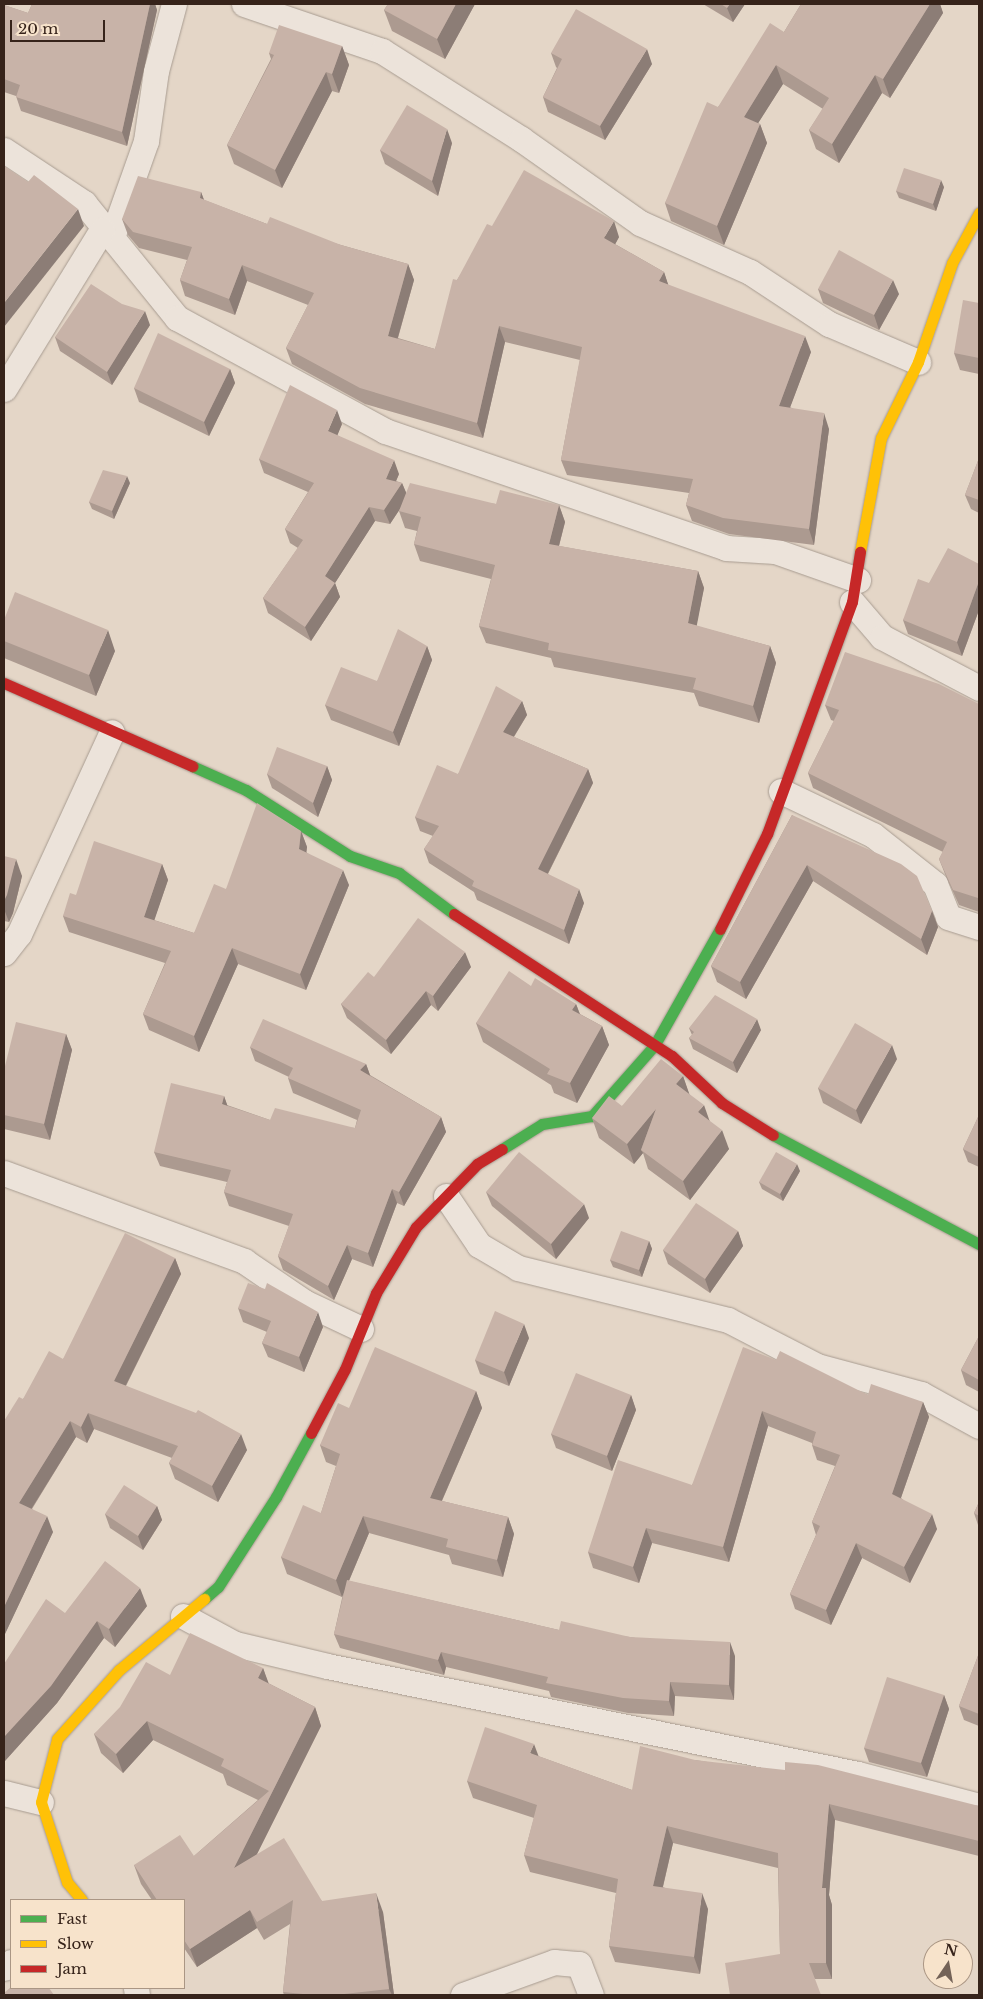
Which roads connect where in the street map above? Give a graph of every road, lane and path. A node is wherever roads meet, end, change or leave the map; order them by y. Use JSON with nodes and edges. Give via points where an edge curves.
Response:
{"nodes":[{"id":1,"x":174,"y":4,"type":"edge"},
{"id":2,"x":244,"y":4,"type":"edge"},
{"id":3,"x":4,"y":150,"type":"edge"},
{"id":4,"x":977,"y":223,"type":"edge"},
{"id":5,"x":107,"y":233,"type":"junction"},
{"id":6,"x":918,"y":362,"type":"junction"},
{"id":7,"x":4,"y":388,"type":"edge"},
{"id":8,"x":855,"y":591,"type":"junction"},
{"id":9,"x":4,"y":683,"type":"edge"},
{"id":10,"x":979,"y":688,"type":"edge"},
{"id":11,"x":112,"y":732,"type":"junction"},
{"id":12,"x":781,"y":791,"type":"junction"},
{"id":13,"x":979,"y":927,"type":"edge"},
{"id":14,"x":4,"y":953,"type":"edge"},
{"id":15,"x":654,"y":1046,"type":"junction"},
{"id":16,"x":4,"y":1173,"type":"edge"},
{"id":17,"x":446,"y":1196,"type":"junction"},
{"id":18,"x":979,"y":1244,"type":"edge"},
{"id":19,"x":361,"y":1329,"type":"junction"},
{"id":20,"x":979,"y":1426,"type":"edge"},
{"id":21,"x":183,"y":1616,"type":"junction"},
{"id":22,"x":4,"y":1793,"type":"edge"},
{"id":23,"x":41,"y":1802,"type":"junction"},
{"id":24,"x":979,"y":1806,"type":"edge"},
{"id":25,"x":70,"y":1894,"type":"edge"},
{"id":26,"x":463,"y":1995,"type":"edge"},
{"id":27,"x":590,"y":1995,"type":"edge"}],
"edges":[{"from":1,"to":5,"type":"street","via":[[156,70],[146,141]]},
{"from":2,"to":6,"type":"street","via":[[382,51],[521,139],[640,222],[750,272],[829,324]]},
{"from":3,"to":5,"type":"street","via":[[84,203]]},
{"from":4,"to":6,"type":"street","via":[[952,263]]},
{"from":5,"to":7,"type":"street"},
{"from":5,"to":8,"type":"street","via":[[177,318],[385,431],[726,548],[775,551]]},
{"from":6,"to":8,"type":"street","via":[[881,438],[861,527]]},
{"from":8,"to":10,"type":"street","via":[[882,637]]},
{"from":8,"to":12,"type":"street"},
{"from":9,"to":11,"type":"street"},
{"from":11,"to":14,"type":"street","via":[[19,934]]},
{"from":11,"to":15,"type":"street","via":[[246,790],[350,856],[399,873],[491,942]]},
{"from":12,"to":13,"type":"street","via":[[873,835],[935,884],[948,917]]},
{"from":12,"to":15,"type":"street","via":[[767,834],[730,911]]},
{"from":15,"to":17,"type":"street","via":[[592,1116],[542,1124],[477,1164]]},
{"from":15,"to":18,"type":"street","via":[[672,1056],[722,1103],[774,1136]]},
{"from":16,"to":19,"type":"street","via":[[244,1261],[304,1302]]},
{"from":17,"to":19,"type":"street","via":[[416,1227],[376,1293]]},
{"from":17,"to":20,"type":"street","via":[[479,1245],[518,1268],[728,1320],[817,1366],[920,1394]]},
{"from":19,"to":21,"type":"street","via":[[276,1498],[218,1587]]},
{"from":21,"to":23,"type":"street","via":[[119,1670],[57,1739]]},
{"from":21,"to":24,"type":"street","via":[[235,1644],[327,1666],[858,1774]]},
{"from":22,"to":23,"type":"street"},
{"from":23,"to":25,"type":"street"},
{"from":26,"to":27,"type":"street","via":[[554,1962],[579,1964]]}]}
